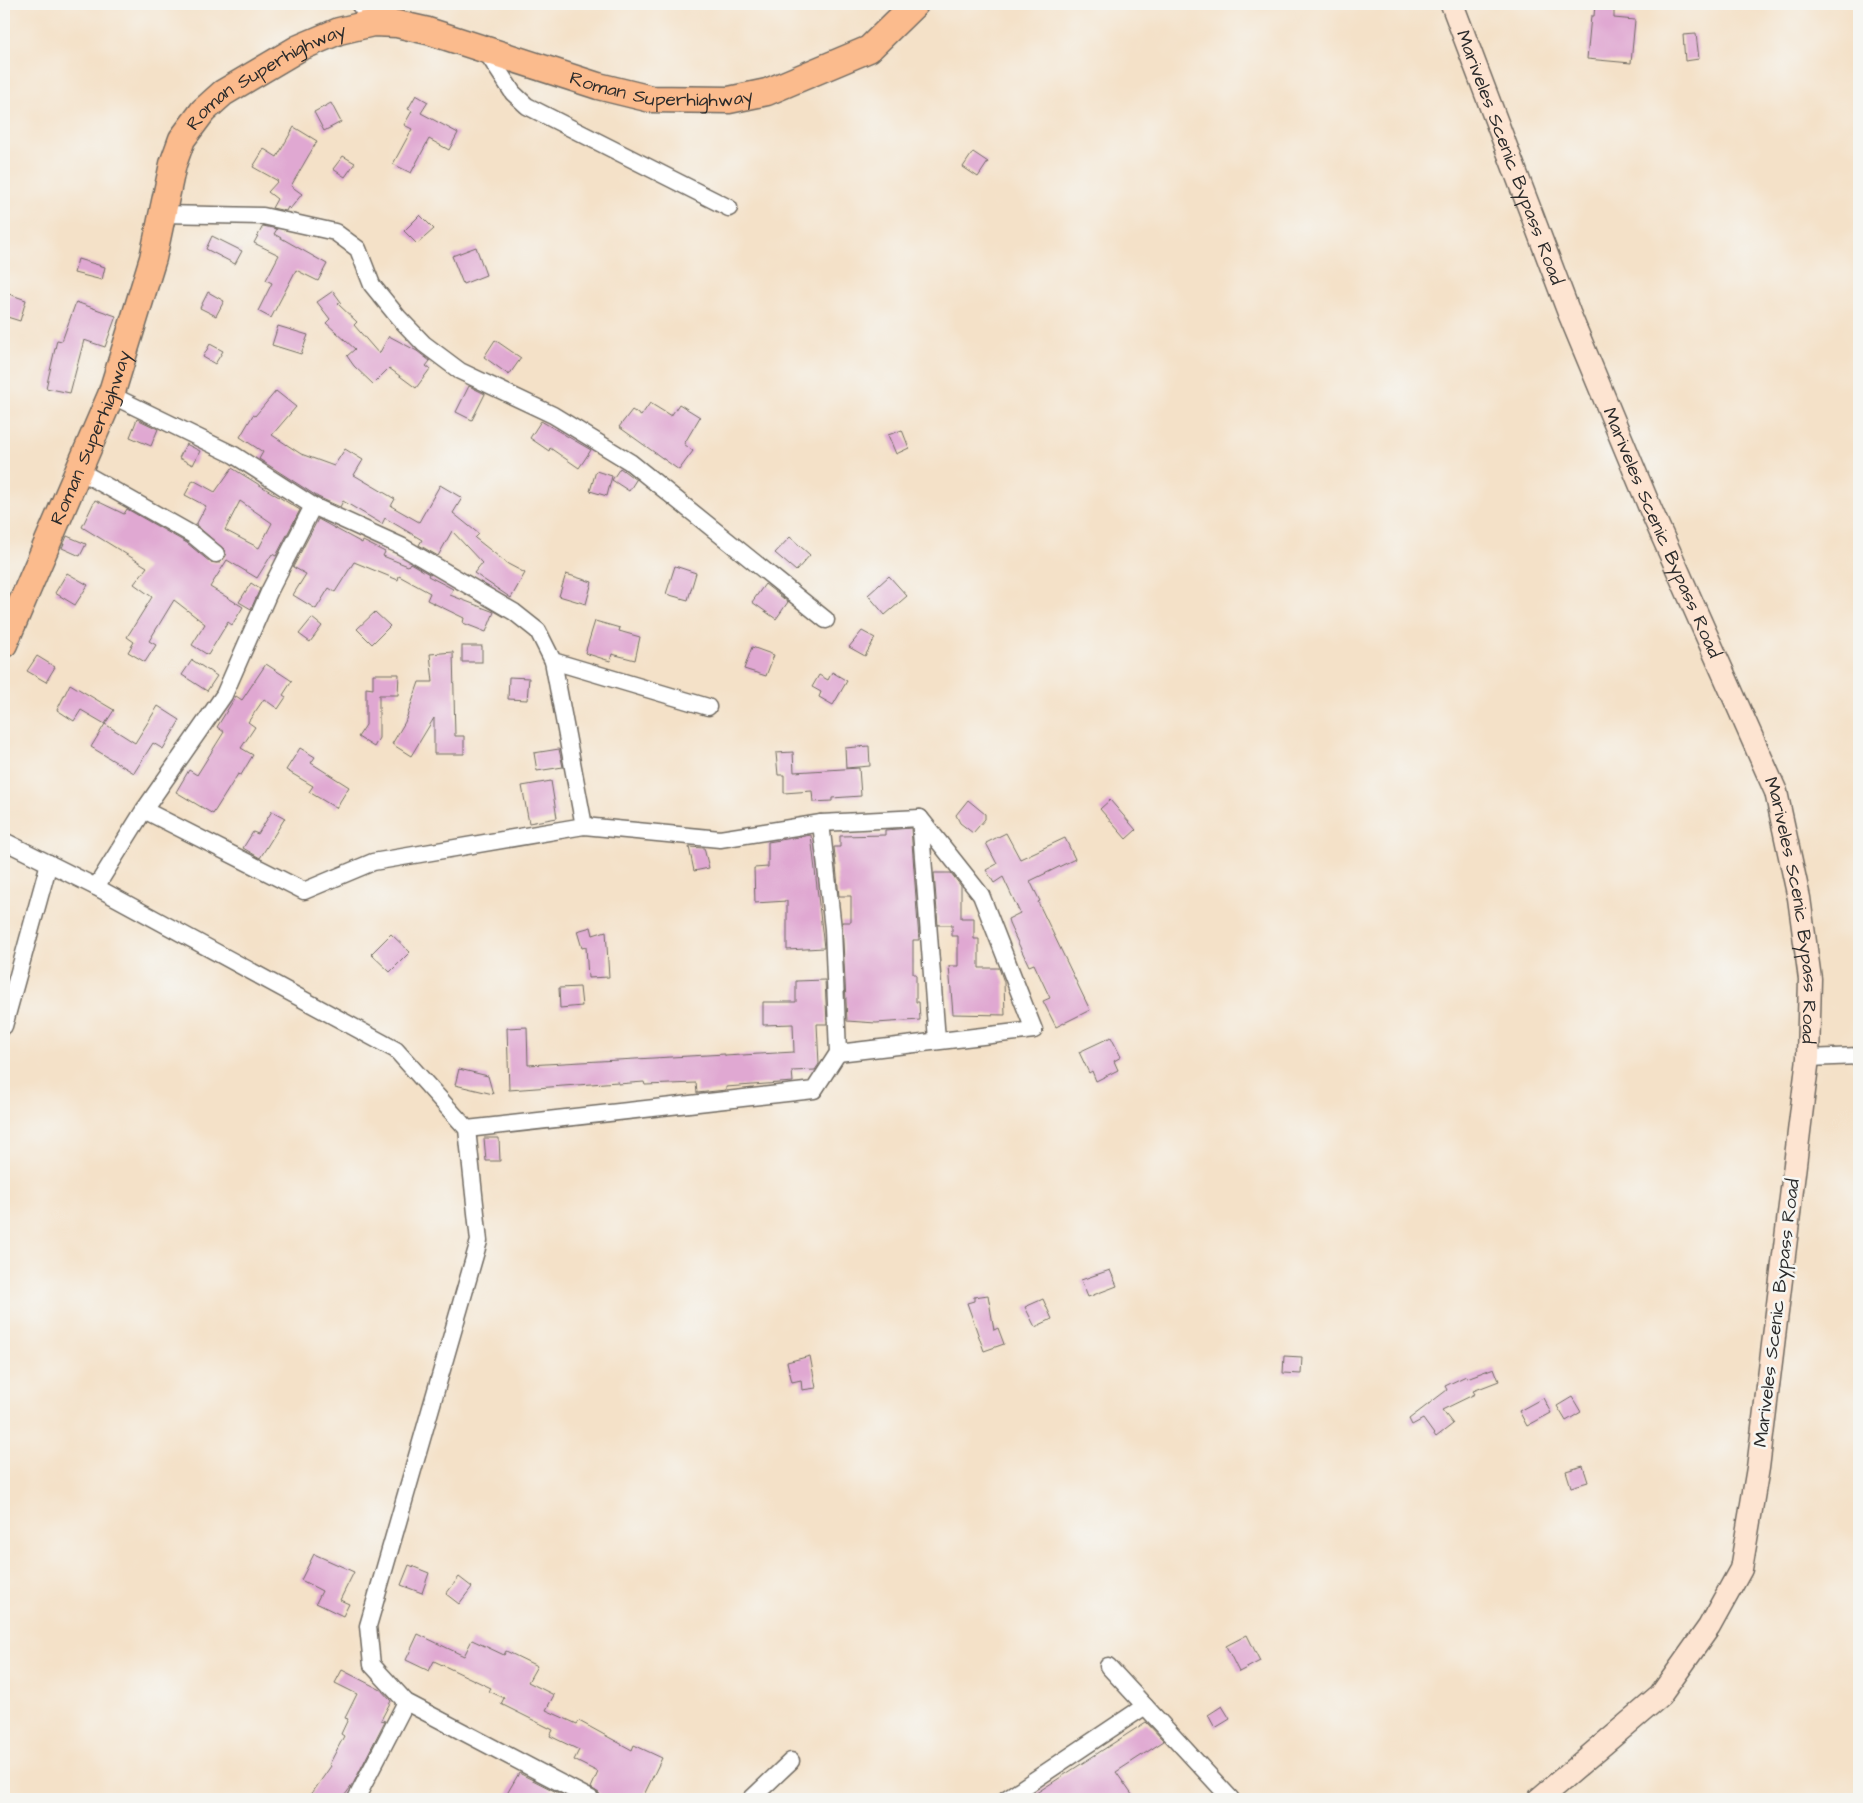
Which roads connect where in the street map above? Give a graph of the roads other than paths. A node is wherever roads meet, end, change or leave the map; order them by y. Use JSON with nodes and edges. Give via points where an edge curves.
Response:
{"nodes":[{"id":1,"x":915,"y":4,"type":"edge"},
{"id":2,"x":1452,"y":4,"type":"edge"},
{"id":3,"x":366,"y":14,"type":"edge"},
{"id":4,"x":485,"y":50,"type":"junction"},
{"id":5,"x":729,"y":208,"type":"dead end"},
{"id":6,"x":162,"y":214,"type":"junction"},
{"id":7,"x":111,"y":395,"type":"junction"},
{"id":8,"x":78,"y":470,"type":"junction"},
{"id":9,"x":314,"y":506,"type":"junction"},
{"id":10,"x":216,"y":554,"type":"dead end"},
{"id":11,"x":826,"y":620,"type":"dead end"},
{"id":12,"x":4,"y":644,"type":"edge"},
{"id":13,"x":553,"y":661,"type":"junction"},
{"id":14,"x":708,"y":707,"type":"dead end"},
{"id":15,"x":144,"y":810,"type":"junction"},
{"id":16,"x":920,"y":818,"type":"junction"},
{"id":17,"x":821,"y":823,"type":"junction"},
{"id":18,"x":584,"y":826,"type":"junction"},
{"id":19,"x":4,"y":841,"type":"edge"},
{"id":20,"x":48,"y":863,"type":"junction"},
{"id":21,"x":96,"y":887,"type":"junction"},
{"id":22,"x":4,"y":1026,"type":"edge"},
{"id":23,"x":937,"y":1040,"type":"junction"},
{"id":24,"x":838,"y":1053,"type":"junction"},
{"id":25,"x":1859,"y":1056,"type":"edge"},
{"id":26,"x":1808,"y":1058,"type":"junction"},
{"id":27,"x":467,"y":1129,"type":"junction"},
{"id":28,"x":1108,"y":1666,"type":"dead end"},
{"id":29,"x":406,"y":1702,"type":"junction"},
{"id":30,"x":1145,"y":1706,"type":"junction"},
{"id":31,"x":791,"y":1761,"type":"dead end"},
{"id":32,"x":1221,"y":1796,"type":"edge"},
{"id":33,"x":356,"y":1799,"type":"edge"},
{"id":34,"x":591,"y":1799,"type":"edge"},
{"id":35,"x":751,"y":1799,"type":"edge"},
{"id":36,"x":1006,"y":1799,"type":"edge"},
{"id":37,"x":1539,"y":1799,"type":"edge"}],
"edges":[{"from":1,"to":4,"type":"main road","name":"Roman Superhighway","via":[[869,49],[767,92],[729,100],[651,99],[598,86]]},
{"from":2,"to":26,"type":"main road","name":"Mariveles Scenic Bypass Road","via":[[1569,313],[1650,508],[1776,792],[1799,898],[1810,979]]},
{"from":3,"to":4,"type":"main road","name":"Roman Superhighway"},
{"from":3,"to":6,"type":"main road","name":"Roman Superhighway","via":[[223,92],[203,111],[182,139]]},
{"from":4,"to":5,"type":"street","via":[[513,93],[527,106]]},
{"from":6,"to":7,"type":"main road","name":"Roman Superhighway","via":[[153,258]]},
{"from":6,"to":11,"type":"street","via":[[263,216],[336,232],[358,248],[372,284],[424,344],[460,372],[553,415],[630,462]]},
{"from":7,"to":8,"type":"main road","name":"Roman Superhighway"},
{"from":7,"to":9,"type":"street","via":[[234,455]]},
{"from":8,"to":10,"type":"street","via":[[193,535]]},
{"from":8,"to":12,"type":"main road","name":"Roman Superhighway"},
{"from":9,"to":13,"type":"street","via":[[401,546],[514,612],[538,630]]},
{"from":9,"to":15,"type":"street","via":[[270,590],[224,695]]},
{"from":13,"to":14,"type":"street"},
{"from":13,"to":18,"type":"street"},
{"from":15,"to":18,"type":"street","via":[[304,891],[373,862]]},
{"from":15,"to":21,"type":"street"},
{"from":16,"to":17,"type":"street"},
{"from":16,"to":23,"type":"street"},
{"from":16,"to":23,"type":"street","via":[[981,895],[1034,1030]]},
{"from":17,"to":18,"type":"street","via":[[720,839]]},
{"from":17,"to":24,"type":"street","via":[[834,928]]},
{"from":19,"to":20,"type":"street"},
{"from":20,"to":21,"type":"street"},
{"from":20,"to":22,"type":"street"},
{"from":21,"to":27,"type":"street","via":[[396,1050]]},
{"from":23,"to":24,"type":"street"},
{"from":24,"to":27,"type":"street","via":[[814,1090]]},
{"from":25,"to":26,"type":"street"},
{"from":26,"to":37,"type":"main road","name":"Mariveles Scenic Bypass Road","via":[[1758,1468],[1741,1569],[1709,1627],[1660,1696]]},
{"from":27,"to":29,"type":"street","via":[[479,1240],[368,1626],[372,1665]]},
{"from":28,"to":30,"type":"street"},
{"from":29,"to":33,"type":"street"},
{"from":29,"to":34,"type":"street"},
{"from":30,"to":32,"type":"street"},
{"from":30,"to":36,"type":"street"},
{"from":31,"to":35,"type":"street"}]}
